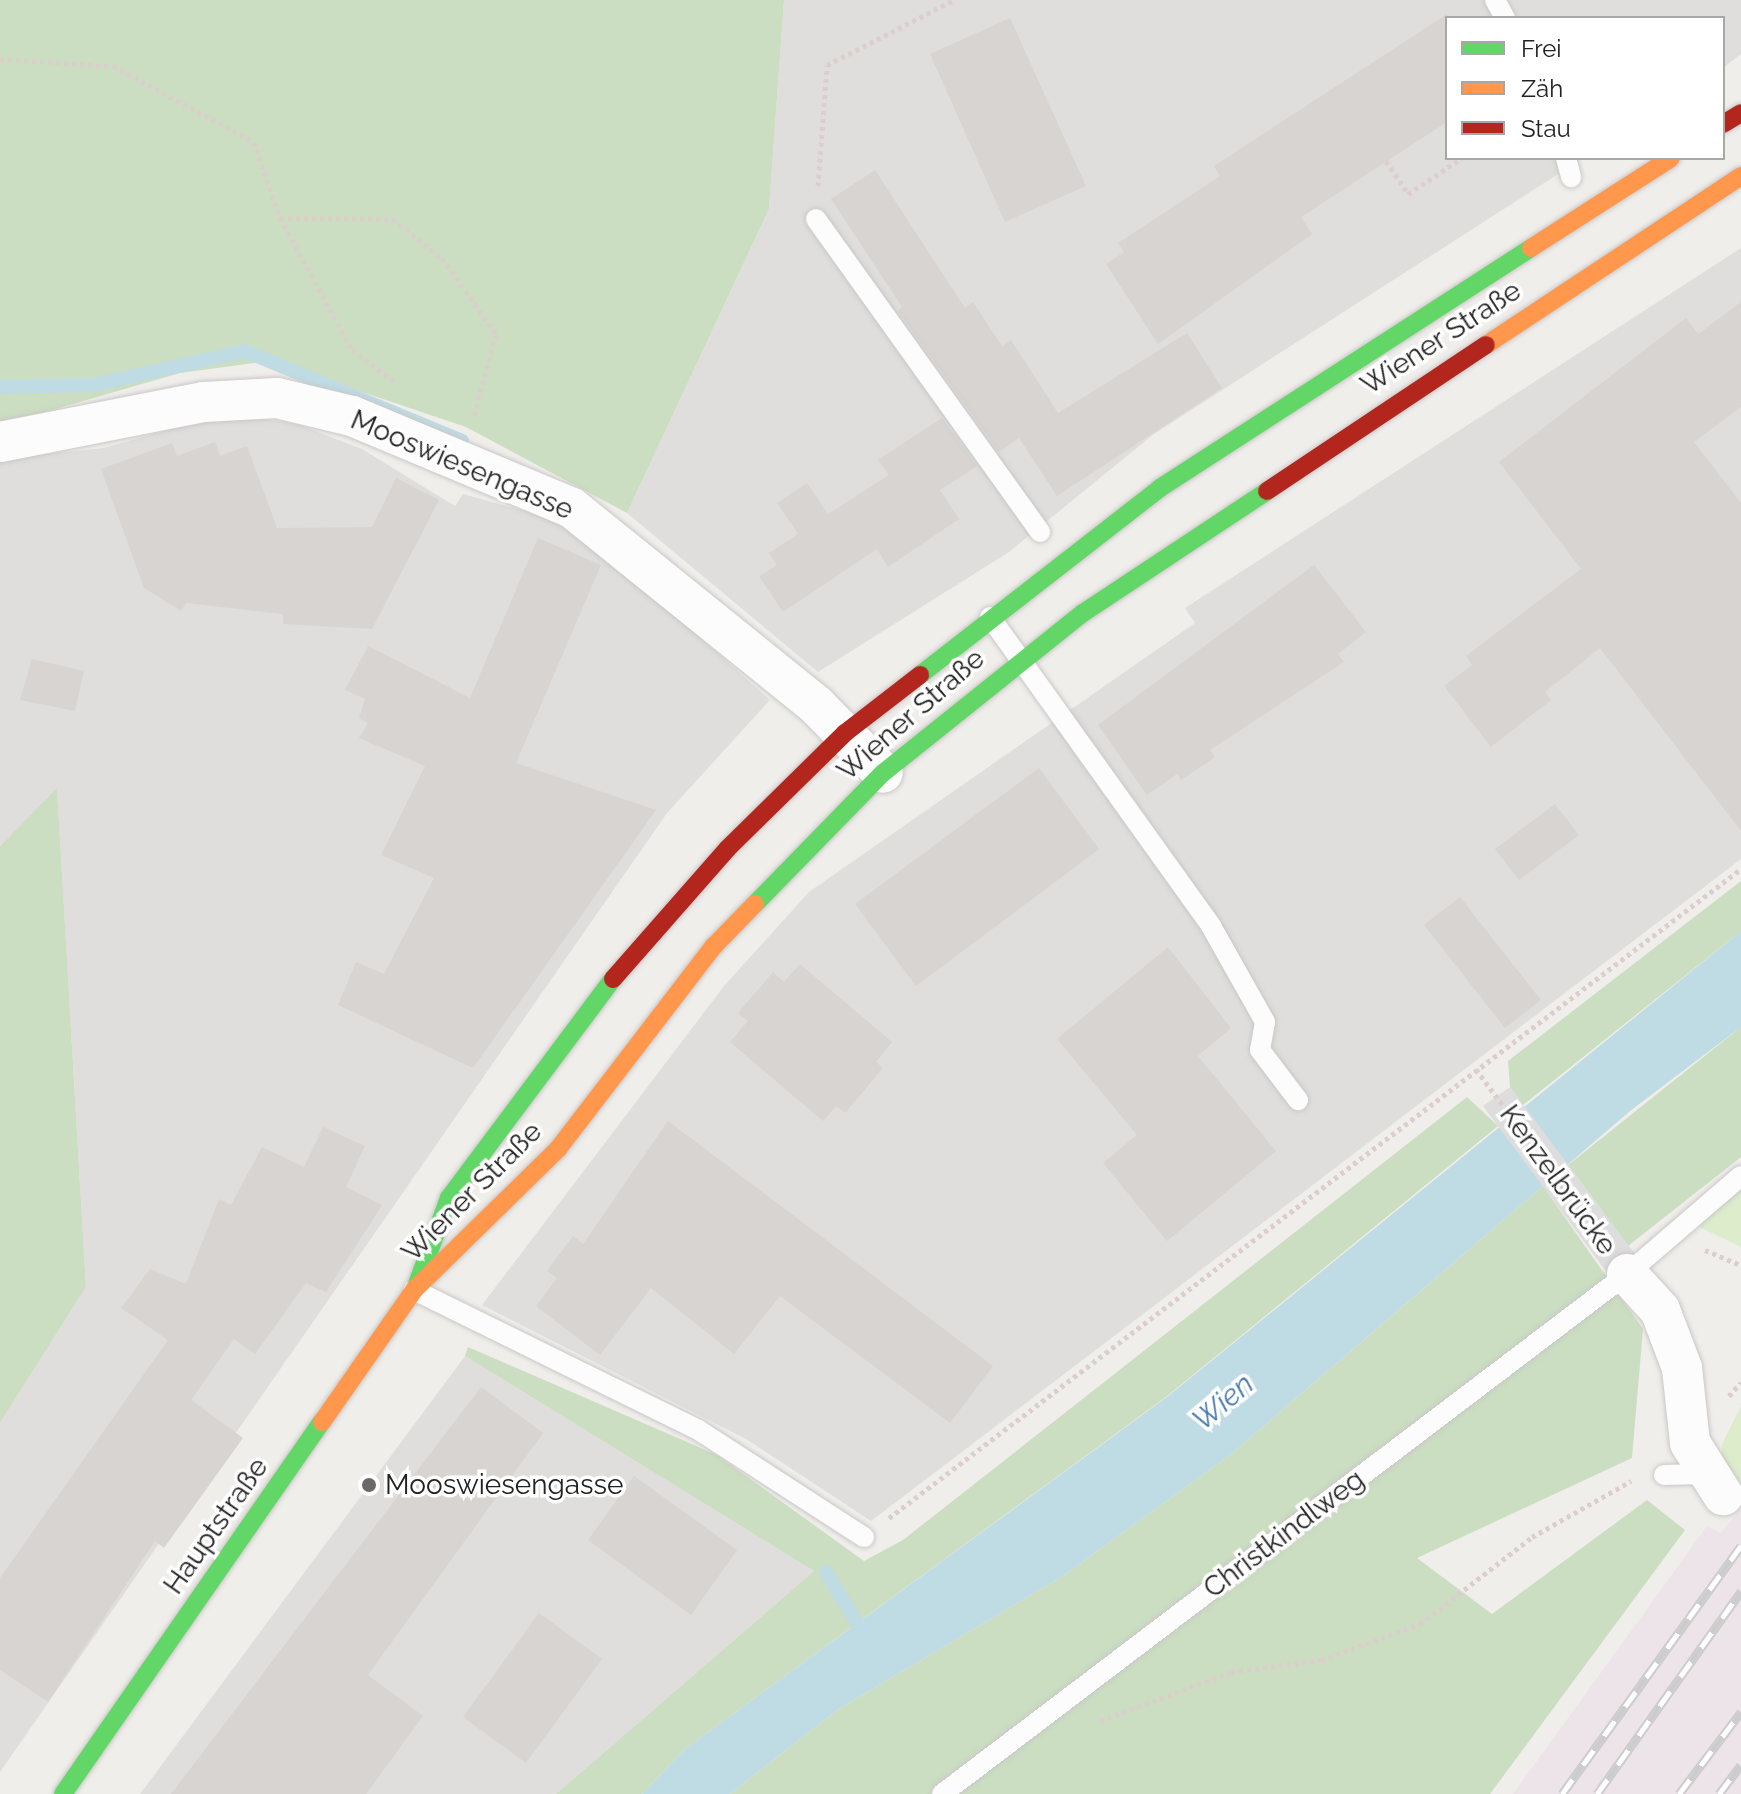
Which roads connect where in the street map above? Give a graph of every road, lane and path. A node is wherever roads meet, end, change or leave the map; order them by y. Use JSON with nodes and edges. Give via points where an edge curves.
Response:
{"nodes":[{"id":1,"x":954,"y":0,"type":"edge"},
{"id":2,"x":0,"y":59,"type":"edge"},
{"id":3,"x":1459,"y":160,"type":"edge"},
{"id":4,"x":1668,"y":160,"type":"edge"},
{"id":5,"x":1386,"y":161,"type":"dead end"},
{"id":6,"x":1741,"y":176,"type":"edge"},
{"id":7,"x":280,"y":218,"type":"junction"},
{"id":8,"x":816,"y":219,"type":"joint"},
{"id":9,"x":410,"y":393,"type":"dead end"},
{"id":10,"x":0,"y":442,"type":"edge"},
{"id":11,"x":462,"y":459,"type":"junction"},
{"id":12,"x":1040,"y":532,"type":"dead end"},
{"id":13,"x":990,"y":617,"type":"junction"},
{"id":14,"x":1021,"y":658,"type":"junction"},
{"id":15,"x":845,"y":733,"type":"junction"},
{"id":16,"x":883,"y":773,"type":"junction"},
{"id":17,"x":1741,"y":869,"type":"edge"},
{"id":18,"x":1476,"y":1069,"type":"junction"},
{"id":19,"x":1298,"y":1100,"type":"dead end"},
{"id":20,"x":1741,"y":1176,"type":"edge"},
{"id":21,"x":1619,"y":1263,"type":"junction"},
{"id":22,"x":414,"y":1290,"type":"junction"},
{"id":23,"x":1664,"y":1475,"type":"joint"},
{"id":24,"x":1714,"y":1484,"type":"joint"},
{"id":25,"x":864,"y":1537,"type":"joint"},
{"id":26,"x":1089,"y":1727,"type":"dead end"},
{"id":27,"x":63,"y":1794,"type":"edge"},
{"id":28,"x":942,"y":1794,"type":"edge"}],
"edges":[{"from":1,"to":8,"type":"path","via":[[827,65]]},
{"from":2,"to":7,"type":"path","via":[[113,66],[254,142]]},
{"from":3,"to":5,"type":"path","via":[[1408,194]]},
{"from":4,"to":13,"type":"main road","name":"Wiener Straße","via":[[1160,488]]},
{"from":6,"to":14,"type":"main road","name":"Wiener Straße","via":[[1279,478]]},
{"from":7,"to":9,"type":"path","via":[[352,350]]},
{"from":7,"to":11,"type":"path","via":[[393,219],[442,258],[496,334]]},
{"from":8,"to":12,"type":"lane"},
{"from":10,"to":11,"type":"street","name":"Mooswiesengasse","via":[[204,402],[277,398],[352,416]]},
{"from":11,"to":15,"type":"street","name":"Mooswiesengasse","via":[[572,508],[619,540]]},
{"from":13,"to":14,"type":"lane"},
{"from":13,"to":15,"type":"main road","name":"Wiener Straße"},
{"from":14,"to":16,"type":"main road","name":"Wiener Straße"},
{"from":14,"to":19,"type":"lane","via":[[1211,926],[1265,1022],[1260,1050]]},
{"from":15,"to":16,"type":"street","name":"Mooswiesengasse"},
{"from":15,"to":22,"type":"main road","name":"Wiener Straße","via":[[705,873],[600,995],[449,1198]]},
{"from":16,"to":22,"type":"main road","name":"Wiener Straße","via":[[713,947],[558,1149]]},
{"from":17,"to":18,"type":"path"},
{"from":18,"to":21,"type":"path","name":"Kenzelbrücke"},
{"from":18,"to":25,"type":"path"},
{"from":20,"to":21,"type":"lane","name":"Christkindlweg"},
{"from":21,"to":24,"type":"street","via":[[1666,1324],[1682,1368],[1690,1443]]},
{"from":21,"to":28,"type":"lane","name":"Christkindlweg"},
{"from":22,"to":25,"type":"lane","via":[[697,1429]]},
{"from":22,"to":27,"type":"main road","name":"Hauptstraße"},
{"from":23,"to":24,"type":"lane"},
{"from":23,"to":26,"type":"path","via":[[1585,1501],[1420,1624],[1321,1660],[1231,1672]]}]}
